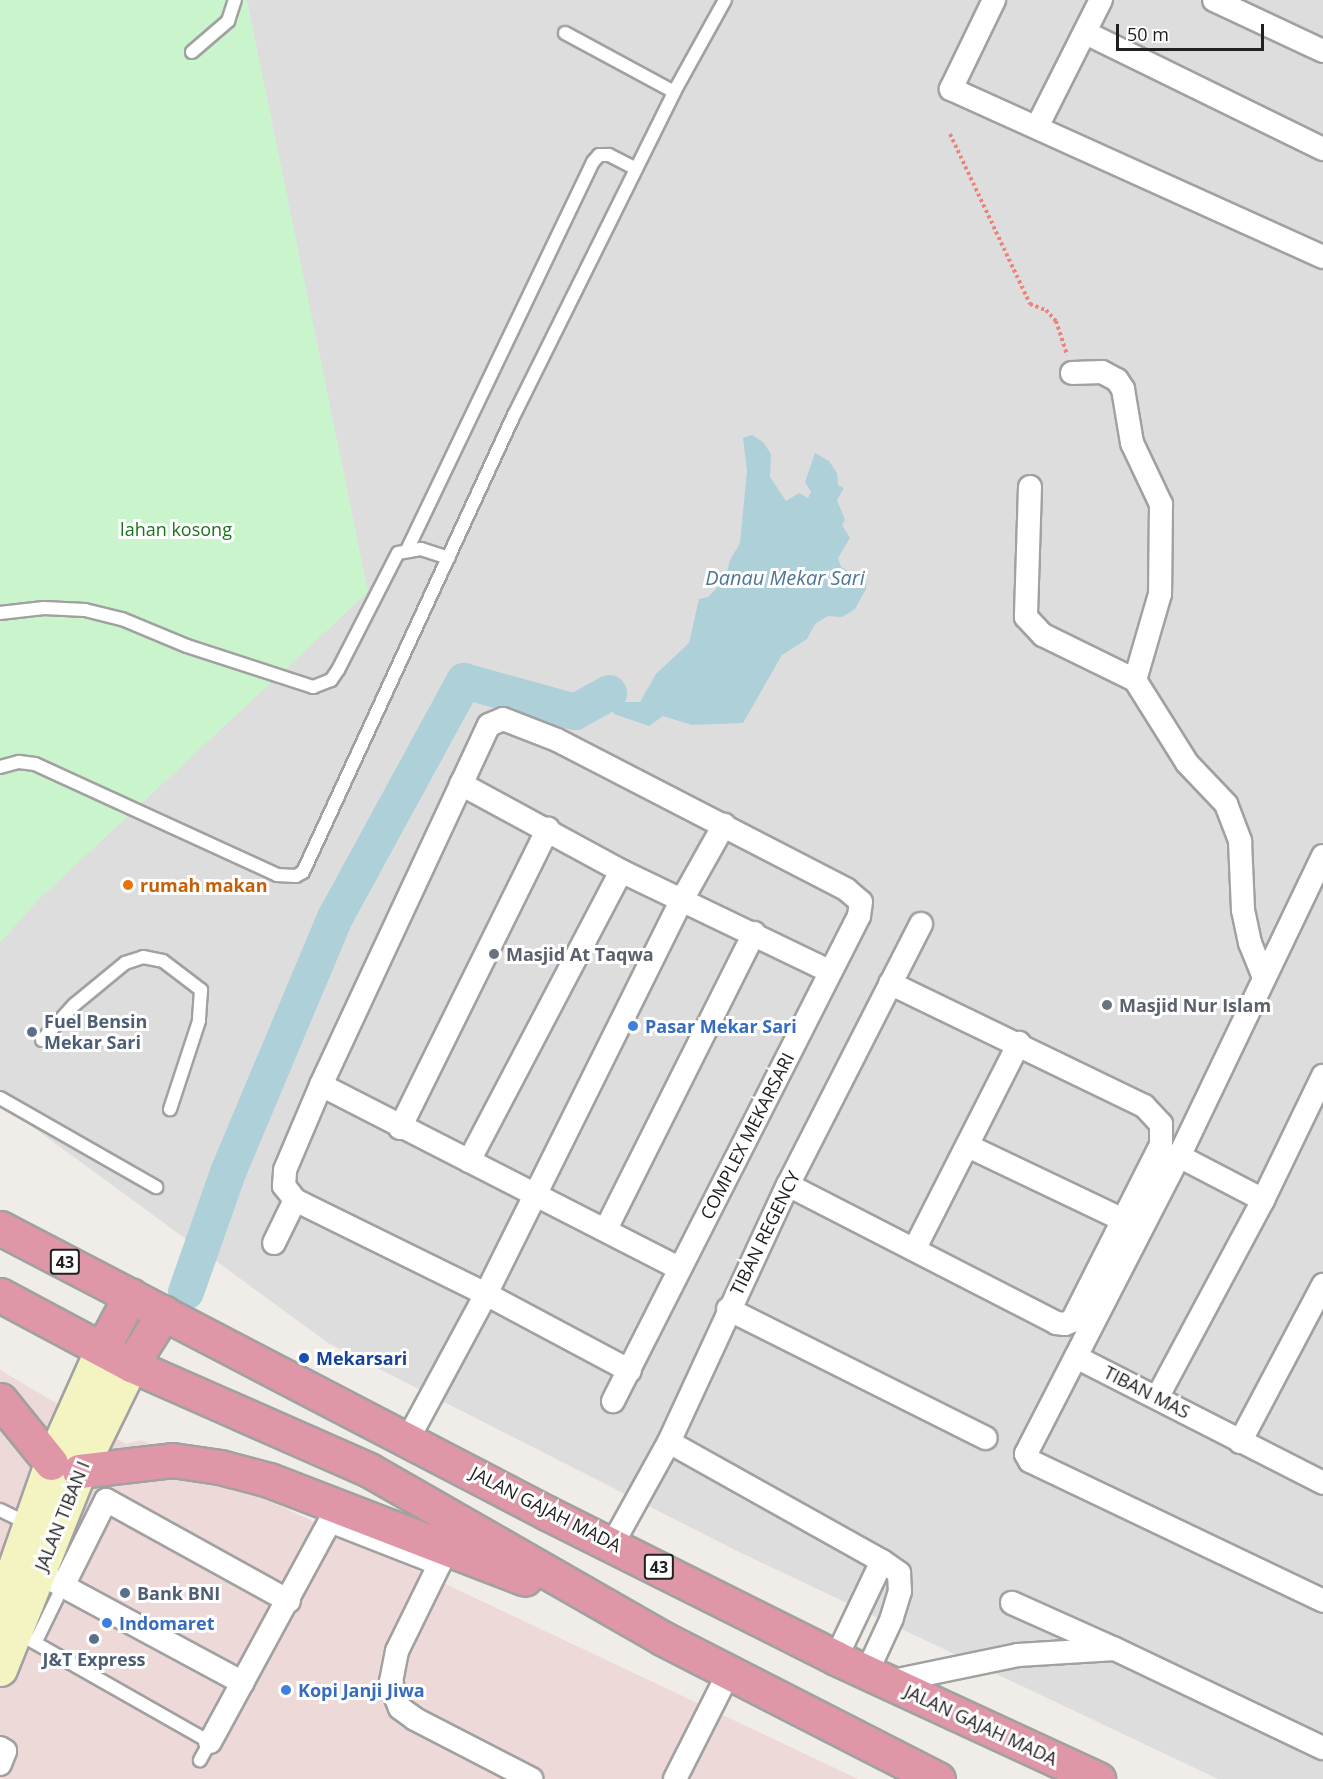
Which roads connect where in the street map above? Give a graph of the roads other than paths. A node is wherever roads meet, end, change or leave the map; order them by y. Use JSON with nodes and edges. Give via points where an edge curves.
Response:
{"nodes":[{"id":1,"x":235,"y":0,"type":"edge"},
{"id":2,"x":723,"y":0,"type":"edge"},
{"id":3,"x":994,"y":0,"type":"edge"},
{"id":4,"x":1101,"y":0,"type":"edge"},
{"id":5,"x":1214,"y":0,"type":"edge"},
{"id":6,"x":565,"y":33,"type":"dead end"},
{"id":7,"x":1086,"y":33,"type":"junction"},
{"id":8,"x":1323,"y":51,"type":"edge"},
{"id":9,"x":192,"y":52,"type":"dead end"},
{"id":10,"x":674,"y":92,"type":"junction"},
{"id":11,"x":1038,"y":125,"type":"junction"},
{"id":12,"x":1323,"y":149,"type":"edge"},
{"id":13,"x":636,"y":169,"type":"junction"},
{"id":14,"x":1323,"y":257,"type":"edge"},
{"id":15,"x":1072,"y":373,"type":"road end"},
{"id":16,"x":1030,"y":487,"type":"dead end"},
{"id":17,"x":408,"y":548,"type":"junction"},
{"id":18,"x":449,"y":558,"type":"junction"},
{"id":19,"x":0,"y":613,"type":"edge"},
{"id":20,"x":1135,"y":680,"type":"junction"},
{"id":21,"x":0,"y":766,"type":"edge"},
{"id":22,"x":461,"y":784,"type":"junction"},
{"id":23,"x":724,"y":825,"type":"junction"},
{"id":24,"x":548,"y":829,"type":"junction"},
{"id":25,"x":1323,"y":856,"type":"edge"},
{"id":26,"x":621,"y":871,"type":"junction"},
{"id":27,"x":683,"y":898,"type":"junction"},
{"id":28,"x":921,"y":924,"type":"dead end"},
{"id":29,"x":754,"y":933,"type":"junction"},
{"id":30,"x":829,"y":971,"type":"junction"},
{"id":31,"x":1264,"y":978,"type":"junction"},
{"id":32,"x":890,"y":983,"type":"junction"},
{"id":33,"x":42,"y":1040,"type":"dead end"},
{"id":34,"x":1020,"y":1043,"type":"junction"},
{"id":35,"x":1323,"y":1076,"type":"edge"},
{"id":36,"x":321,"y":1085,"type":"junction"},
{"id":37,"x":0,"y":1098,"type":"edge"},
{"id":38,"x":170,"y":1109,"type":"dead end"},
{"id":39,"x":400,"y":1128,"type":"junction"},
{"id":40,"x":968,"y":1146,"type":"junction"},
{"id":41,"x":1179,"y":1155,"type":"junction"},
{"id":42,"x":469,"y":1161,"type":"junction"},
{"id":43,"x":788,"y":1185,"type":"junction"},
{"id":44,"x":156,"y":1187,"type":"dead end"},
{"id":45,"x":537,"y":1195,"type":"junction"},
{"id":46,"x":295,"y":1200,"type":"junction"},
{"id":47,"x":1263,"y":1200,"type":"junction"},
{"id":48,"x":1123,"y":1220,"type":"junction"},
{"id":49,"x":0,"y":1228,"type":"edge"},
{"id":50,"x":606,"y":1229,"type":"junction"},
{"id":51,"x":274,"y":1243,"type":"dead end"},
{"id":52,"x":915,"y":1248,"type":"junction"},
{"id":53,"x":680,"y":1269,"type":"junction"},
{"id":54,"x":1323,"y":1285,"type":"edge"},
{"id":55,"x":486,"y":1294,"type":"junction"},
{"id":56,"x":0,"y":1295,"type":"edge"},
{"id":57,"x":131,"y":1295,"type":"junction"},
{"id":58,"x":728,"y":1309,"type":"junction"},
{"id":59,"x":164,"y":1313,"type":"junction"},
{"id":60,"x":102,"y":1349,"type":"junction"},
{"id":61,"x":1076,"y":1357,"type":"junction"},
{"id":62,"x":130,"y":1365,"type":"junction"},
{"id":63,"x":630,"y":1371,"type":"junction"},
{"id":64,"x":1158,"y":1396,"type":"junction"},
{"id":65,"x":0,"y":1400,"type":"edge"},
{"id":66,"x":613,"y":1401,"type":"dead end"},
{"id":67,"x":986,"y":1437,"type":"dead end"},
{"id":68,"x":408,"y":1439,"type":"junction"},
{"id":69,"x":669,"y":1442,"type":"junction"},
{"id":70,"x":1240,"y":1442,"type":"junction"},
{"id":71,"x":65,"y":1467,"type":"junction"},
{"id":72,"x":1323,"y":1483,"type":"edge"},
{"id":73,"x":0,"y":1510,"type":"edge"},
{"id":74,"x":30,"y":1525,"type":"junction"},
{"id":75,"x":613,"y":1543,"type":"junction"},
{"id":76,"x":449,"y":1546,"type":"junction"},
{"id":77,"x":882,"y":1561,"type":"junction"},
{"id":78,"x":51,"y":1579,"type":"junction"},
{"id":79,"x":289,"y":1601,"type":"junction"},
{"id":80,"x":1323,"y":1601,"type":"edge"},
{"id":81,"x":1012,"y":1603,"type":"dead end"},
{"id":82,"x":17,"y":1627,"type":"edge"},
{"id":83,"x":1115,"y":1649,"type":"junction"},
{"id":84,"x":836,"y":1658,"type":"junction"},
{"id":85,"x":0,"y":1669,"type":"edge"},
{"id":86,"x":729,"y":1672,"type":"junction"},
{"id":87,"x":878,"y":1677,"type":"junction"},
{"id":88,"x":243,"y":1683,"type":"junction"},
{"id":89,"x":1323,"y":1748,"type":"edge"},
{"id":90,"x":0,"y":1749,"type":"edge"},
{"id":91,"x":205,"y":1751,"type":"joint"},
{"id":92,"x":0,"y":1764,"type":"edge"},
{"id":93,"x":531,"y":1779,"type":"edge"},
{"id":94,"x":675,"y":1779,"type":"edge"},
{"id":95,"x":939,"y":1779,"type":"edge"},
{"id":96,"x":1098,"y":1779,"type":"edge"}],
"edges":[{"from":1,"to":9,"type":"lane","via":[[228,21]]},
{"from":2,"to":10,"type":"lane"},
{"from":3,"to":11,"type":"street","via":[[951,89]]},
{"from":4,"to":7,"type":"street"},
{"from":5,"to":8,"type":"street"},
{"from":6,"to":10,"type":"lane"},
{"from":7,"to":11,"type":"street"},
{"from":7,"to":12,"type":"street"},
{"from":10,"to":13,"type":"lane"},
{"from":11,"to":14,"type":"street"},
{"from":13,"to":17,"type":"lane","via":[[609,155],[599,155],[593,162]]},
{"from":13,"to":18,"type":"lane","via":[[514,415]]},
{"from":15,"to":20,"type":"street","via":[[1102,372],[1117,380],[1123,389],[1132,443],[1161,504],[1161,594]]},
{"from":16,"to":20,"type":"street","via":[[1026,617],[1043,635]]},
{"from":17,"to":18,"type":"lane"},
{"from":17,"to":19,"type":"lane","via":[[388,566],[334,675],[323,685],[313,687],[187,646],[122,619],[85,610],[44,608]]},
{"from":18,"to":21,"type":"lane","via":[[402,652],[309,864],[296,876],[278,874],[34,764]]},
{"from":20,"to":31,"type":"street","via":[[1187,763],[1226,804],[1236,822],[1243,910],[1250,943]]},
{"from":22,"to":23,"type":"street","name":"COMPLEX MEKARSARI","via":[[489,725],[503,719],[557,740]]},
{"from":22,"to":24,"type":"street"},
{"from":22,"to":36,"type":"street","name":"COMPLEX MEKARSARI"},
{"from":23,"to":27,"type":"street"},
{"from":23,"to":30,"type":"street","name":"COMPLEX MEKARSARI","via":[[858,899],[859,916]]},
{"from":24,"to":26,"type":"street"},
{"from":24,"to":39,"type":"street"},
{"from":25,"to":31,"type":"street"},
{"from":26,"to":27,"type":"street"},
{"from":26,"to":42,"type":"street"},
{"from":27,"to":29,"type":"street"},
{"from":27,"to":45,"type":"street"},
{"from":28,"to":32,"type":"street","name":"TIBAN REGENCY"},
{"from":29,"to":30,"type":"street"},
{"from":29,"to":50,"type":"street"},
{"from":30,"to":53,"type":"street","name":"COMPLEX MEKARSARI"},
{"from":31,"to":41,"type":"street"},
{"from":32,"to":34,"type":"street"},
{"from":32,"to":43,"type":"street","name":"TIBAN REGENCY"},
{"from":33,"to":38,"type":"lane","via":[[125,963],[143,957],[163,961],[201,990],[199,1021]]},
{"from":34,"to":40,"type":"street"},
{"from":34,"to":48,"type":"street","via":[[1144,1106],[1161,1124],[1161,1145]]},
{"from":35,"to":47,"type":"street"},
{"from":36,"to":39,"type":"street"},
{"from":36,"to":46,"type":"street","name":"COMPLEX MEKARSARI","via":[[284,1176],[284,1186]]},
{"from":37,"to":44,"type":"lane"},
{"from":39,"to":42,"type":"street"},
{"from":40,"to":48,"type":"street"},
{"from":40,"to":52,"type":"street"},
{"from":41,"to":47,"type":"street"},
{"from":41,"to":61,"type":"street"},
{"from":42,"to":45,"type":"street"},
{"from":43,"to":52,"type":"street"},
{"from":43,"to":58,"type":"street","name":"TIBAN REGENCY"},
{"from":45,"to":50,"type":"street"},
{"from":45,"to":55,"type":"street"},
{"from":46,"to":51,"type":"street"},
{"from":46,"to":55,"type":"street"},
{"from":47,"to":64,"type":"street"},
{"from":48,"to":52,"type":"street","via":[[1072,1321],[1065,1324],[1056,1323]]},
{"from":49,"to":57,"type":"highway","name":"JALAN GAJAH MADA","number":"43"},
{"from":50,"to":53,"type":"street"},
{"from":53,"to":63,"type":"street","name":"COMPLEX MEKARSARI"},
{"from":54,"to":70,"type":"street"},
{"from":55,"to":63,"type":"street"},
{"from":55,"to":68,"type":"street"},
{"from":56,"to":60,"type":"highway"},
{"from":57,"to":59,"type":"highway","name":"JALAN GAJAH MADA"},
{"from":57,"to":60,"type":"highway"},
{"from":58,"to":67,"type":"street"},
{"from":58,"to":69,"type":"street","name":"TIBAN REGENCY"},
{"from":59,"to":62,"type":"highway"},
{"from":59,"to":68,"type":"highway","name":"JALAN GAJAH MADA","number":"43"},
{"from":60,"to":62,"type":"highway"},
{"from":60,"to":71,"type":"street","name":"JALAN TIBAN I"},
{"from":61,"to":64,"type":"street","name":"TIBAN MAS"},
{"from":61,"to":80,"type":"street","via":[[1026,1454],[1030,1461]]},
{"from":62,"to":71,"type":"street","name":"JALAN TIBAN I"},
{"from":62,"to":76,"type":"highway","via":[[362,1467]]},
{"from":63,"to":66,"type":"street","name":"COMPLEX MEKARSARI"},
{"from":64,"to":70,"type":"street","name":"TIBAN MAS"},
{"from":65,"to":71,"type":"highway"},
{"from":68,"to":75,"type":"highway","name":"JALAN GAJAH MADA","number":"43","via":[[546,1513]]},
{"from":69,"to":75,"type":"street","name":"TIBAN REGENCY"},
{"from":69,"to":77,"type":"street"},
{"from":70,"to":72,"type":"street","name":"TIBAN MAS"},
{"from":71,"to":74,"type":"street","name":"JALAN TIBAN I"},
{"from":71,"to":76,"type":"highway","via":[[172,1460],[220,1467],[269,1480]]},
{"from":71,"to":78,"type":"street","name":"JALAN TIBAN I"},
{"from":73,"to":74,"type":"lane"},
{"from":74,"to":82,"type":"street","name":"JALAN TIBAN I"},
{"from":75,"to":84,"type":"highway","name":"JALAN GAJAH MADA","number":"43"},
{"from":76,"to":79,"type":"street","via":[[330,1521]]},
{"from":76,"to":86,"type":"highway","via":[[662,1638]]},
{"from":76,"to":93,"type":"street","via":[[397,1651],[391,1681],[400,1708]]},
{"from":77,"to":84,"type":"street"},
{"from":77,"to":87,"type":"street","via":[[898,1574],[900,1591]]},
{"from":78,"to":79,"type":"street","via":[[106,1500]]},
{"from":78,"to":82,"type":"street","name":"JALAN TIBAN I"},
{"from":78,"to":88,"type":"street"},
{"from":79,"to":88,"type":"street"},
{"from":81,"to":83,"type":"street"},
{"from":82,"to":85,"type":"street","name":"JALAN TIBAN I"},
{"from":82,"to":91,"type":"lane"},
{"from":83,"to":87,"type":"street","via":[[1017,1655]]},
{"from":83,"to":89,"type":"street"},
{"from":84,"to":87,"type":"highway","name":"JALAN GAJAH MADA","number":"43"},
{"from":86,"to":94,"type":"street"},
{"from":86,"to":95,"type":"highway"},
{"from":87,"to":96,"type":"highway","name":"JALAN GAJAH MADA","number":"43"},
{"from":88,"to":91,"type":"street"},
{"from":90,"to":92,"type":"street","via":[[5,1751]]}]}
